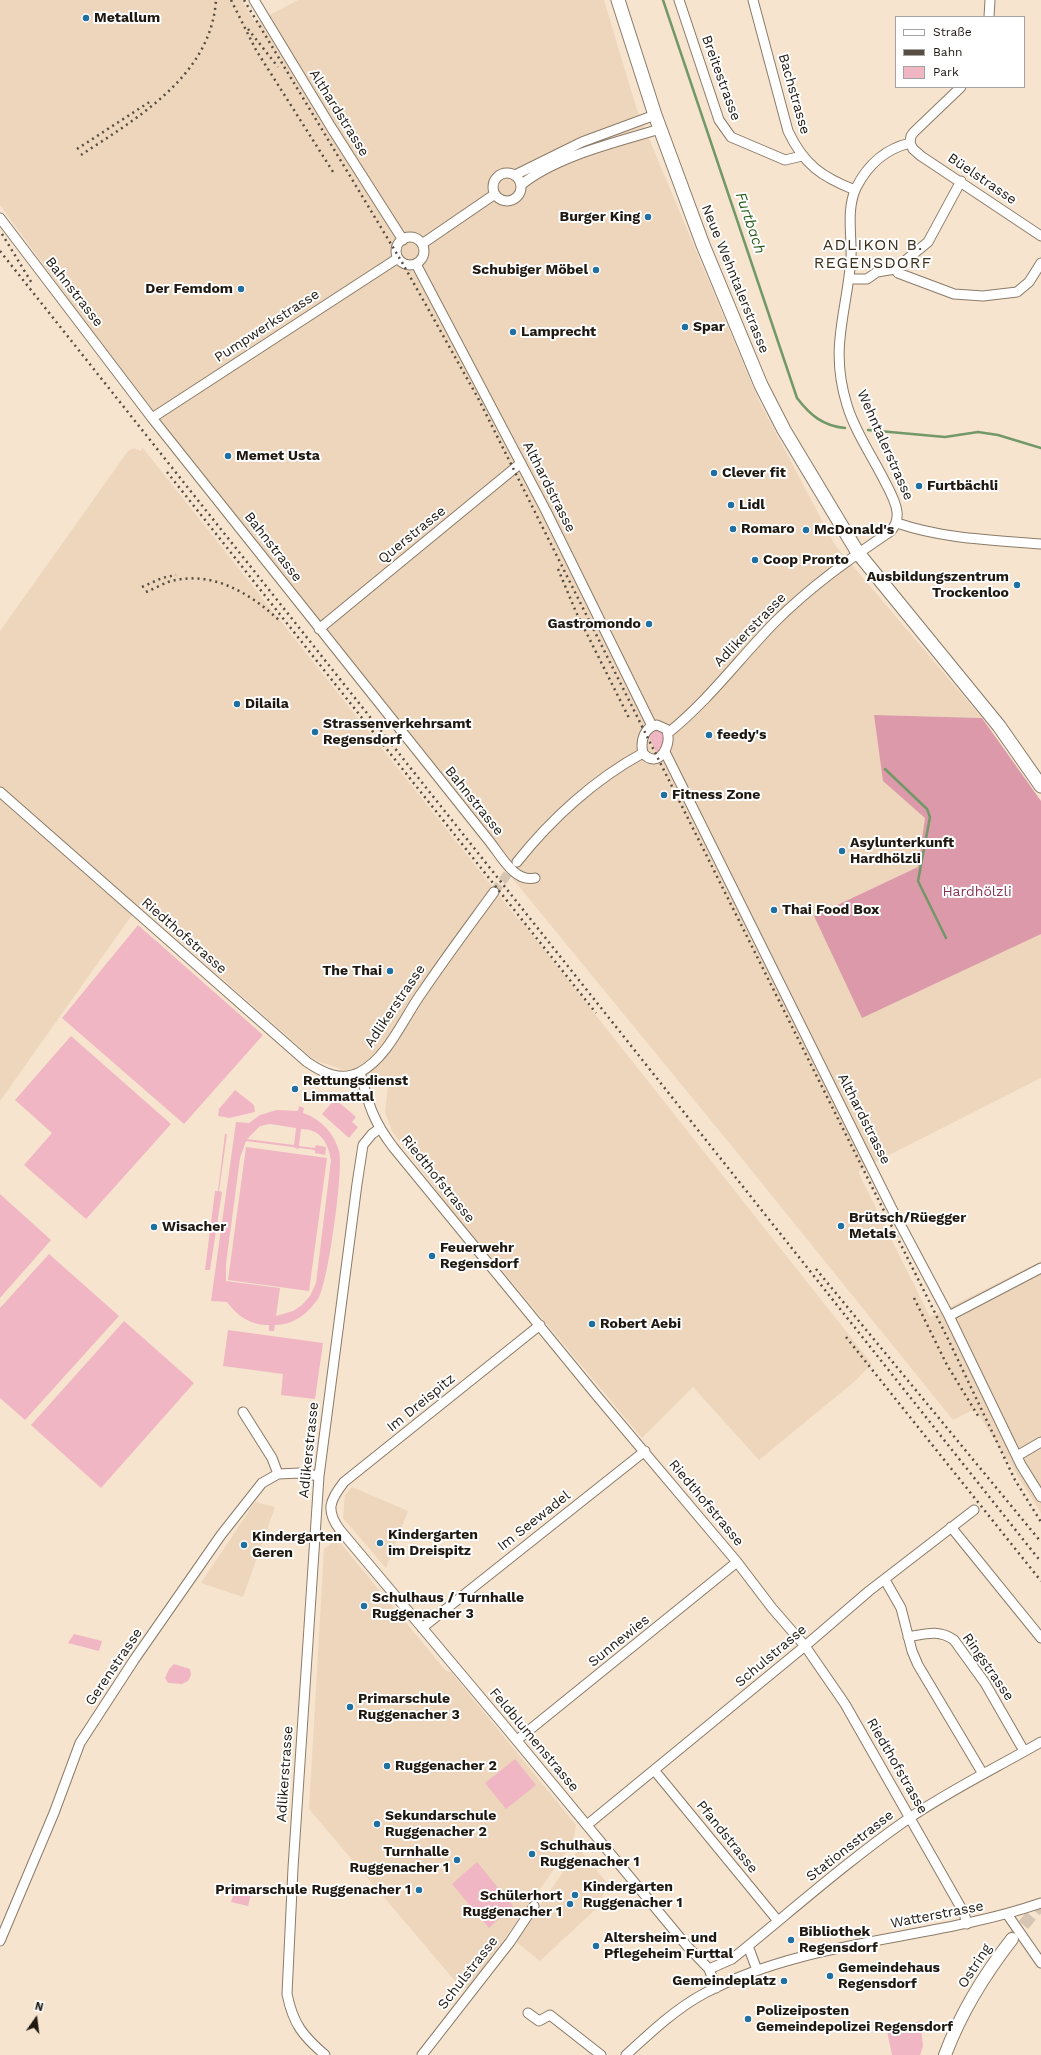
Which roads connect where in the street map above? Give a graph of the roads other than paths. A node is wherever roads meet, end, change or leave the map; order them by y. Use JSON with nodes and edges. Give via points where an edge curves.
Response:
{"nodes":[{"id":1,"x":254,"y":0,"type":"edge"},
{"id":2,"x":618,"y":0,"type":"edge"},
{"id":3,"x":679,"y":0,"type":"edge"},
{"id":4,"x":753,"y":0,"type":"edge"},
{"id":5,"x":990,"y":0,"type":"edge"},
{"id":6,"x":989,"y":16,"type":"edge"},
{"id":7,"x":960,"y":88,"type":"edge"},
{"id":8,"x":655,"y":115,"type":"junction"},
{"id":9,"x":660,"y":129,"type":"junction"},
{"id":10,"x":910,"y":144,"type":"junction"},
{"id":11,"x":802,"y":156,"type":"junction"},
{"id":12,"x":515,"y":175,"type":"junction"},
{"id":13,"x":961,"y":181,"type":"junction"},
{"id":14,"x":521,"y":185,"type":"junction"},
{"id":15,"x":855,"y":190,"type":"junction"},
{"id":16,"x":495,"y":194,"type":"junction"},
{"id":17,"x":0,"y":218,"type":"edge"},
{"id":18,"x":1041,"y":236,"type":"edge"},
{"id":19,"x":403,"y":240,"type":"junction"},
{"id":20,"x":422,"y":244,"type":"junction"},
{"id":21,"x":398,"y":258,"type":"junction"},
{"id":22,"x":1041,"y":263,"type":"edge"},
{"id":23,"x":416,"y":264,"type":"junction"},
{"id":24,"x":895,"y":269,"type":"junction"},
{"id":25,"x":849,"y":279,"type":"junction"},
{"id":26,"x":152,"y":418,"type":"junction"},
{"id":27,"x":521,"y":464,"type":"junction"},
{"id":28,"x":897,"y":523,"type":"junction"},
{"id":29,"x":1041,"y":544,"type":"edge"},
{"id":30,"x":858,"y":553,"type":"junction"},
{"id":31,"x":319,"y":629,"type":"junction"},
{"id":32,"x":652,"y":726,"type":"junction"},
{"id":33,"x":668,"y":733,"type":"junction"},
{"id":34,"x":665,"y":752,"type":"junction"},
{"id":35,"x":643,"y":753,"type":"junction"},
{"id":36,"x":1041,"y":786,"type":"edge"},
{"id":37,"x":0,"y":792,"type":"edge"},
{"id":38,"x":517,"y":862,"type":"tunnel mouth"},
{"id":39,"x":535,"y":878,"type":"dead end"},
{"id":40,"x":494,"y":892,"type":"tunnel mouth"},
{"id":41,"x":360,"y":1072,"type":"junction"},
{"id":42,"x":379,"y":1129,"type":"junction"},
{"id":43,"x":1041,"y":1268,"type":"edge"},
{"id":44,"x":949,"y":1316,"type":"junction"},
{"id":45,"x":540,"y":1325,"type":"junction"},
{"id":46,"x":243,"y":1412,"type":"dead end"},
{"id":47,"x":1041,"y":1442,"type":"edge"},
{"id":48,"x":645,"y":1451,"type":"junction"},
{"id":49,"x":1017,"y":1456,"type":"junction"},
{"id":50,"x":278,"y":1474,"type":"junction"},
{"id":51,"x":319,"y":1476,"type":"junction"},
{"id":52,"x":1041,"y":1497,"type":"edge"},
{"id":53,"x":974,"y":1510,"type":"dead end"},
{"id":54,"x":330,"y":1511,"type":"joint"},
{"id":55,"x":952,"y":1527,"type":"junction"},
{"id":56,"x":737,"y":1562,"type":"junction"},
{"id":57,"x":885,"y":1580,"type":"junction"},
{"id":58,"x":422,"y":1628,"type":"junction"},
{"id":59,"x":908,"y":1637,"type":"junction"},
{"id":60,"x":1041,"y":1638,"type":"edge"},
{"id":61,"x":806,"y":1646,"type":"junction"},
{"id":62,"x":517,"y":1740,"type":"junction"},
{"id":63,"x":1041,"y":1742,"type":"edge"},
{"id":64,"x":1024,"y":1752,"type":"junction"},
{"id":65,"x":654,"y":1770,"type":"junction"},
{"id":66,"x":983,"y":1774,"type":"junction"},
{"id":67,"x":910,"y":1817,"type":"junction"},
{"id":68,"x":587,"y":1825,"type":"junction"},
{"id":69,"x":1041,"y":1903,"type":"edge"},
{"id":70,"x":534,"y":1906,"type":"dead end"},
{"id":71,"x":1007,"y":1914,"type":"junction"},
{"id":72,"x":778,"y":1921,"type":"junction"},
{"id":73,"x":967,"y":1924,"type":"junction"},
{"id":74,"x":1012,"y":1939,"type":"tunnel mouth"},
{"id":75,"x":0,"y":1941,"type":"edge"},
{"id":76,"x":748,"y":1946,"type":"junction"},
{"id":77,"x":1039,"y":1958,"type":"edge"},
{"id":78,"x":709,"y":1969,"type":"junction"},
{"id":79,"x":757,"y":1970,"type":"junction"},
{"id":80,"x":716,"y":1988,"type":"junction"},
{"id":81,"x":528,"y":2013,"type":"dead end"},
{"id":82,"x":325,"y":2055,"type":"edge"},
{"id":83,"x":422,"y":2055,"type":"edge"},
{"id":84,"x":600,"y":2055,"type":"edge"},
{"id":85,"x":626,"y":2055,"type":"edge"},
{"id":86,"x":945,"y":2055,"type":"edge"}],
"edges":[{"from":1,"to":19,"type":"street","name":"Althardstrasse"},
{"from":2,"to":8,"type":"main road","name":"Neue Wehntalerstrasse"},
{"from":3,"to":11,"type":"street","name":"Breitestrasse","via":[[719,120],[727,133],[785,160]]},
{"from":4,"to":11,"type":"street","name":"Bachstrasse","via":[[788,131]]},
{"from":5,"to":6,"type":"street"},
{"from":7,"to":10,"type":"street","via":[[914,132]]},
{"from":8,"to":9,"type":"main road","name":"Neue Wehntalerstrasse"},
{"from":8,"to":12,"type":"street","via":[[582,142]]},
{"from":9,"to":14,"type":"street","via":[[570,158]]},
{"from":9,"to":30,"type":"main road","name":"Neue Wehntalerstrasse","via":[[703,245],[761,384],[784,430]]},
{"from":10,"to":13,"type":"street","name":"Büelstrasse","via":[[921,156]]},
{"from":10,"to":15,"type":"street","name":"Wehntalerstrasse","via":[[897,147],[878,159],[864,174]]},
{"from":11,"to":15,"type":"street","name":"Bachstrasse","via":[[817,171]]},
{"from":12,"to":14,"type":"street"},
{"from":12,"to":16,"type":"street","via":[[506,172],[498,175],[493,184]]},
{"from":13,"to":18,"type":"street","name":"Büelstrasse"},
{"from":13,"to":24,"type":"street","via":[[928,242]]},
{"from":14,"to":16,"type":"street","via":[[519,195],[512,200],[502,200]]},
{"from":15,"to":25,"type":"street","name":"Wehntalerstrasse","via":[[850,212]]},
{"from":16,"to":20,"type":"street"},
{"from":17,"to":26,"type":"street","name":"Bahnstrasse"},
{"from":19,"to":20,"type":"street","via":[[411,238]]},
{"from":19,"to":21,"type":"street","via":[[397,249]]},
{"from":20,"to":23,"type":"street","via":[[424,255]]},
{"from":21,"to":23,"type":"street","via":[[408,265]]},
{"from":21,"to":26,"type":"street","name":"Pumpwerkstrasse"},
{"from":22,"to":24,"type":"street","via":[[1029,282],[1017,292],[983,296],[947,292],[898,273]]},
{"from":23,"to":27,"type":"street","name":"Althardstrasse"},
{"from":24,"to":25,"type":"street","via":[[877,272],[867,279]]},
{"from":25,"to":28,"type":"street","name":"Wehntalerstrasse","via":[[839,333],[840,381],[851,417],[891,496],[897,512]]},
{"from":26,"to":31,"type":"street","name":"Bahnstrasse"},
{"from":27,"to":31,"type":"street","name":"Querstrasse"},
{"from":27,"to":32,"type":"street","name":"Althardstrasse","via":[[550,517]]},
{"from":28,"to":29,"type":"street","via":[[948,536]]},
{"from":28,"to":30,"type":"street","name":"Wehntalerstrasse","via":[[891,531]]},
{"from":30,"to":33,"type":"street","name":"Adlikerstrasse","via":[[832,571],[775,622],[699,704]]},
{"from":30,"to":36,"type":"main road","via":[[999,726]]},
{"from":31,"to":39,"type":"street","name":"Bahnstrasse","via":[[512,869],[524,878]]},
{"from":32,"to":33,"type":"street","via":[[662,726]]},
{"from":32,"to":35,"type":"street","via":[[646,730],[642,739]]},
{"from":33,"to":34,"type":"street","via":[[669,740]]},
{"from":34,"to":35,"type":"street","via":[[655,760]]},
{"from":34,"to":44,"type":"street","name":"Althardstrasse"},
{"from":35,"to":38,"type":"street","via":[[570,806],[531,844]]},
{"from":37,"to":41,"type":"street","name":"Riedthofstrasse","via":[[306,1062],[326,1074],[336,1076]]},
{"from":40,"to":41,"type":"street","name":"Adlikerstrasse","via":[[382,1053]]},
{"from":41,"to":42,"type":"street","via":[[371,1113]]},
{"from":42,"to":45,"type":"street","name":"Riedthofstrasse"},
{"from":42,"to":51,"type":"street","name":"Adlikerstrasse","via":[[363,1145]]},
{"from":43,"to":44,"type":"street"},
{"from":44,"to":49,"type":"street","name":"Althardstrasse"},
{"from":45,"to":48,"type":"street","name":"Riedthofstrasse"},
{"from":45,"to":54,"type":"street","name":"Im Dreispitz","via":[[344,1482],[333,1497]]},
{"from":46,"to":50,"type":"street","via":[[272,1458]]},
{"from":47,"to":49,"type":"street"},
{"from":48,"to":56,"type":"street","name":"Riedthofstrasse"},
{"from":48,"to":58,"type":"street","name":"Im Seewadel"},
{"from":49,"to":52,"type":"street","name":"Althardstrasse"},
{"from":50,"to":51,"type":"street","name":"Gerenstrasse","via":[[300,1473]]},
{"from":50,"to":75,"type":"street","name":"Gerenstrasse","via":[[262,1483],[221,1535],[80,1743],[54,1813]]},
{"from":51,"to":82,"type":"street","name":"Adlikerstrasse","via":[[287,1994],[296,2025]]},
{"from":53,"to":55,"type":"street","name":"Schulstrasse"},
{"from":54,"to":58,"type":"street","name":"Feldblumenstrasse","via":[[340,1530]]},
{"from":55,"to":57,"type":"street","name":"Schulstrasse"},
{"from":55,"to":60,"type":"street"},
{"from":56,"to":61,"type":"street","name":"Riedthofstrasse","via":[[772,1608]]},
{"from":56,"to":62,"type":"street","name":"Sunnewies"},
{"from":57,"to":59,"type":"street","via":[[902,1608]]},
{"from":57,"to":61,"type":"street","name":"Schulstrasse"},
{"from":58,"to":62,"type":"street","name":"Feldblumenstrasse"},
{"from":59,"to":64,"type":"street","name":"Ringstrasse","via":[[933,1632],[947,1635],[954,1640],[986,1683]]},
{"from":59,"to":66,"type":"street","via":[[918,1665]]},
{"from":61,"to":65,"type":"street","name":"Schulstrasse"},
{"from":61,"to":67,"type":"street","name":"Riedthofstrasse","via":[[845,1704]]},
{"from":62,"to":68,"type":"street","name":"Feldblumenstrasse"},
{"from":63,"to":64,"type":"street","name":"Stationsstrasse"},
{"from":64,"to":66,"type":"street","name":"Stationsstrasse"},
{"from":65,"to":68,"type":"street","name":"Schulstrasse"},
{"from":65,"to":72,"type":"street","name":"Pfandstrasse"},
{"from":66,"to":67,"type":"street","name":"Stationsstrasse"},
{"from":67,"to":72,"type":"street","name":"Stationsstrasse"},
{"from":67,"to":73,"type":"street","name":"Riedthofstrasse","via":[[964,1913]]},
{"from":68,"to":78,"type":"street","name":"Feldblumenstrasse"},
{"from":69,"to":71,"type":"street","name":"Watterstrasse"},
{"from":70,"to":83,"type":"street","name":"Schulstrasse","via":[[510,1942]]},
{"from":71,"to":73,"type":"street","name":"Watterstrasse"},
{"from":71,"to":77,"type":"street"},
{"from":72,"to":76,"type":"street","name":"Stationsstrasse"},
{"from":73,"to":79,"type":"street","name":"Watterstrasse","via":[[845,1947]]},
{"from":74,"to":86,"type":"main road","name":"Ostring","via":[[978,1986],[960,2019]]},
{"from":76,"to":78,"type":"street","name":"Stationsstrasse","via":[[732,1959]]},
{"from":76,"to":79,"type":"street"},
{"from":78,"to":80,"type":"street","name":"Feldblumenstrasse"},
{"from":79,"to":80,"type":"street","name":"Watterstrasse"},
{"from":80,"to":85,"type":"street","name":"Watterstrasse","via":[[683,2006]]},
{"from":81,"to":84,"type":"street","via":[[539,2020],[550,2015]]}]}
